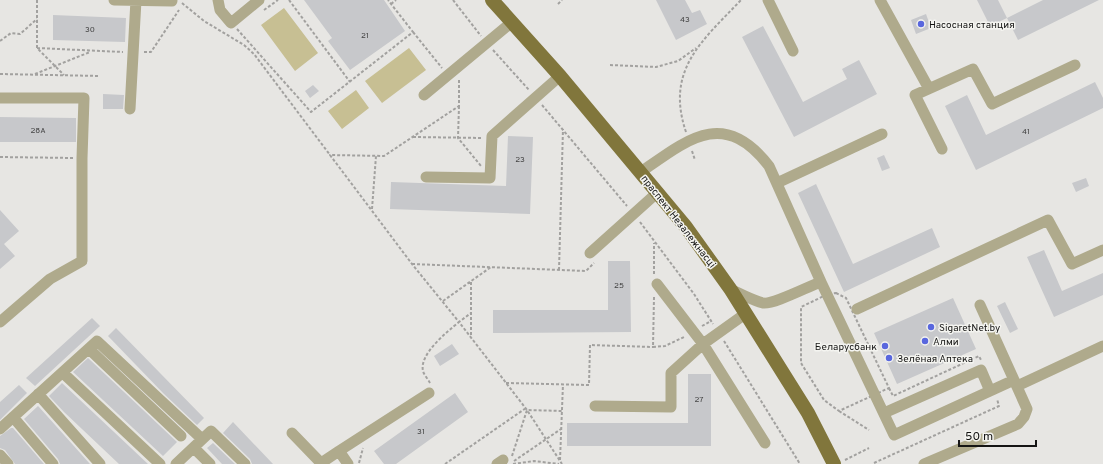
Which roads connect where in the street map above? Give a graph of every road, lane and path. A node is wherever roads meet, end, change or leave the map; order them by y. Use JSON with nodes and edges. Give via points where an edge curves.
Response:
{"nodes":[{"id":1,"x":37,"y":0,"type":"edge"},
{"id":2,"x":114,"y":0,"type":"edge"},
{"id":3,"x":136,"y":0,"type":"edge"},
{"id":4,"x":184,"y":0,"type":"edge"},
{"id":5,"x":218,"y":0,"type":"edge"},
{"id":6,"x":259,"y":0,"type":"edge"},
{"id":7,"x":289,"y":0,"type":"edge"},
{"id":8,"x":388,"y":0,"type":"edge"},
{"id":9,"x":396,"y":0,"type":"edge"},
{"id":10,"x":492,"y":0,"type":"edge"},
{"id":11,"x":562,"y":0,"type":"edge"},
{"id":12,"x":741,"y":0,"type":"edge"},
{"id":13,"x":768,"y":0,"type":"edge"},
{"id":14,"x":885,"y":1,"type":"edge"},
{"id":15,"x":177,"y":2,"type":"junction"},
{"id":16,"x":392,"y":4,"type":"junction"},
{"id":17,"x":558,"y":4,"type":"dead end"},
{"id":18,"x":36,"y":19,"type":"junction"},
{"id":19,"x":512,"y":22,"type":"junction"},
{"id":20,"x":238,"y":31,"type":"dead end"},
{"id":21,"x":413,"y":32,"type":"junction"},
{"id":22,"x":0,"y":41,"type":"edge"},
{"id":23,"x":491,"y":47,"type":"dead end"},
{"id":24,"x":697,"y":47,"type":"junction"},
{"id":25,"x":37,"y":48,"type":"junction"},
{"id":26,"x":487,"y":50,"type":"dead end"},
{"id":27,"x":92,"y":51,"type":"junction"},
{"id":28,"x":793,"y":51,"type":"dead end"},
{"id":29,"x":133,"y":52,"type":"junction"},
{"id":30,"x":610,"y":65,"type":"dead end"},
{"id":31,"x":1075,"y":65,"type":"dead end"},
{"id":32,"x":444,"y":70,"type":"dead end"},
{"id":33,"x":0,"y":74,"type":"edge"},
{"id":34,"x":34,"y":74,"type":"junction"},
{"id":35,"x":459,"y":74,"type":"dead end"},
{"id":36,"x":64,"y":75,"type":"junction"},
{"id":37,"x":100,"y":76,"type":"dead end"},
{"id":38,"x":560,"y":76,"type":"junction"},
{"id":39,"x":350,"y":82,"type":"junction"},
{"id":40,"x":928,"y":87,"type":"junction"},
{"id":41,"x":424,"y":95,"type":"dead end"},
{"id":42,"x":0,"y":98,"type":"edge"},
{"id":43,"x":458,"y":106,"type":"junction"},
{"id":44,"x":130,"y":109,"type":"dead end"},
{"id":45,"x":563,"y":129,"type":"dead end"},
{"id":46,"x":882,"y":134,"type":"dead end"},
{"id":47,"x":412,"y":136,"type":"junction"},
{"id":48,"x":458,"y":138,"type":"junction"},
{"id":49,"x":492,"y":139,"type":"junction"},
{"id":50,"x":688,"y":140,"type":"junction"},
{"id":51,"x":942,"y":149,"type":"dead end"},
{"id":52,"x":330,"y":155,"type":"junction"},
{"id":53,"x":376,"y":155,"type":"junction"},
{"id":54,"x":0,"y":156,"type":"edge"},
{"id":55,"x":82,"y":158,"type":"junction"},
{"id":56,"x":695,"y":160,"type":"dead end"},
{"id":57,"x":641,"y":172,"type":"junction"},
{"id":58,"x":426,"y":177,"type":"dead end"},
{"id":59,"x":490,"y":178,"type":"junction"},
{"id":60,"x":777,"y":183,"type":"junction"},
{"id":61,"x":658,"y":192,"type":"junction"},
{"id":62,"x":372,"y":211,"type":"junction"},
{"id":63,"x":1103,"y":250,"type":"edge"},
{"id":64,"x":593,"y":257,"type":"joint"},
{"id":65,"x":412,"y":264,"type":"junction"},
{"id":66,"x":491,"y":267,"type":"junction"},
{"id":67,"x":559,"y":270,"type":"junction"},
{"id":68,"x":471,"y":282,"type":"junction"},
{"id":69,"x":821,"y":282,"type":"junction"},
{"id":70,"x":657,"y":284,"type":"dead end"},
{"id":71,"x":731,"y":290,"type":"junction"},
{"id":72,"x":828,"y":294,"type":"junction"},
{"id":73,"x":443,"y":301,"type":"junction"},
{"id":74,"x":980,"y":305,"type":"dead end"},
{"id":75,"x":857,"y":309,"type":"dead end"},
{"id":76,"x":471,"y":313,"type":"junction"},
{"id":77,"x":745,"y":314,"type":"junction"},
{"id":78,"x":0,"y":322,"type":"edge"},
{"id":79,"x":459,"y":322,"type":"junction"},
{"id":80,"x":471,"y":337,"type":"junction"},
{"id":81,"x":703,"y":344,"type":"junction"},
{"id":82,"x":1103,"y":346,"type":"edge"},
{"id":83,"x":653,"y":347,"type":"dead end"},
{"id":84,"x":89,"y":349,"type":"junction"},
{"id":85,"x":63,"y":373,"type":"junction"},
{"id":86,"x":506,"y":383,"type":"junction"},
{"id":87,"x":1015,"y":383,"type":"junction"},
{"id":88,"x":563,"y":384,"type":"junction"},
{"id":89,"x":431,"y":390,"type":"joint"},
{"id":90,"x":990,"y":391,"type":"junction"},
{"id":91,"x":38,"y":394,"type":"junction"},
{"id":92,"x":876,"y":394,"type":"junction"},
{"id":93,"x":595,"y":406,"type":"dead end"},
{"id":94,"x":527,"y":409,"type":"junction"},
{"id":95,"x":839,"y":410,"type":"junction"},
{"id":96,"x":562,"y":411,"type":"junction"},
{"id":97,"x":884,"y":413,"type":"junction"},
{"id":98,"x":13,"y":417,"type":"junction"},
{"id":99,"x":0,"y":428,"type":"edge"},
{"id":100,"x":561,"y":429,"type":"junction"},
{"id":101,"x":869,"y":430,"type":"dead end"},
{"id":102,"x":292,"y":432,"type":"dead end"},
{"id":103,"x":181,"y":436,"type":"dead end"},
{"id":104,"x":202,"y":439,"type":"junction"},
{"id":105,"x":546,"y":439,"type":"junction"},
{"id":106,"x":364,"y":443,"type":"dead end"},
{"id":107,"x":765,"y":443,"type":"dead end"},
{"id":108,"x":194,"y":448,"type":"junction"},
{"id":109,"x":869,"y":448,"type":"dead end"},
{"id":110,"x":338,"y":451,"type":"junction"},
{"id":111,"x":0,"y":455,"type":"edge"},
{"id":112,"x":560,"y":462,"type":"edge"},
{"id":113,"x":839,"y":462,"type":"edge"},
{"id":114,"x":503,"y":463,"type":"edge"},
{"id":115,"x":8,"y":464,"type":"edge"},
{"id":116,"x":53,"y":464,"type":"edge"},
{"id":117,"x":100,"y":464,"type":"edge"},
{"id":118,"x":160,"y":464,"type":"edge"},
{"id":119,"x":176,"y":464,"type":"edge"},
{"id":120,"x":210,"y":464,"type":"edge"},
{"id":121,"x":245,"y":464,"type":"edge"},
{"id":122,"x":348,"y":464,"type":"edge"},
{"id":123,"x":358,"y":464,"type":"edge"},
{"id":124,"x":445,"y":464,"type":"edge"},
{"id":125,"x":562,"y":464,"type":"edge"},
{"id":126,"x":924,"y":464,"type":"edge"}],
"edges":[{"from":1,"to":18,"type":"path"},
{"from":2,"to":3,"type":"street"},
{"from":3,"to":15,"type":"street"},
{"from":3,"to":29,"type":"street"},
{"from":4,"to":15,"type":"path"},
{"from":5,"to":6,"type":"street","via":[[220,10],[231,23]]},
{"from":7,"to":39,"type":"path"},
{"from":8,"to":16,"type":"path"},
{"from":9,"to":16,"type":"path"},
{"from":10,"to":19,"type":"main road","name":"праспект Незалежнасці"},
{"from":11,"to":17,"type":"path"},
{"from":12,"to":24,"type":"path"},
{"from":13,"to":28,"type":"street"},
{"from":14,"to":40,"type":"street"},
{"from":15,"to":29,"type":"path","via":[[174,18],[151,52]]},
{"from":15,"to":52,"type":"path","via":[[254,54]]},
{"from":16,"to":21,"type":"path"},
{"from":18,"to":22,"type":"path","via":[[20,34],[11,33]]},
{"from":18,"to":25,"type":"path"},
{"from":19,"to":38,"type":"main road","name":"праспект Незалежнасці"},
{"from":19,"to":41,"type":"street"},
{"from":20,"to":39,"type":"path","via":[[311,112]]},
{"from":21,"to":32,"type":"path"},
{"from":21,"to":39,"type":"path"},
{"from":23,"to":26,"type":"path"},
{"from":24,"to":30,"type":"path","via":[[678,61],[656,67]]},
{"from":24,"to":50,"type":"path","via":[[681,80],[679,102]]},
{"from":25,"to":27,"type":"path"},
{"from":25,"to":36,"type":"path"},
{"from":27,"to":29,"type":"path"},
{"from":27,"to":34,"type":"path"},
{"from":29,"to":44,"type":"street"},
{"from":31,"to":40,"type":"street","via":[[992,104],[972,69]]},
{"from":33,"to":34,"type":"path"},
{"from":34,"to":36,"type":"path"},
{"from":35,"to":43,"type":"path"},
{"from":36,"to":37,"type":"path"},
{"from":38,"to":49,"type":"street","via":[[492,136]]},
{"from":38,"to":57,"type":"main road","name":"праспект Незалежнасці"},
{"from":40,"to":51,"type":"street","via":[[915,95]]},
{"from":42,"to":55,"type":"street","via":[[84,98]]},
{"from":43,"to":47,"type":"path"},
{"from":43,"to":48,"type":"path"},
{"from":45,"to":67,"type":"path"},
{"from":46,"to":60,"type":"street"},
{"from":47,"to":48,"type":"path"},
{"from":47,"to":53,"type":"path","via":[[384,156]]},
{"from":48,"to":49,"type":"path"},
{"from":48,"to":59,"type":"path"},
{"from":49,"to":59,"type":"street"},
{"from":50,"to":56,"type":"path"},
{"from":50,"to":57,"type":"street"},
{"from":50,"to":60,"type":"street","via":[[718,134],[736,138],[760,155]]},
{"from":52,"to":53,"type":"path"},
{"from":52,"to":62,"type":"path"},
{"from":53,"to":62,"type":"path"},
{"from":54,"to":55,"type":"path"},
{"from":55,"to":78,"type":"street","via":[[82,261],[50,279]]},
{"from":57,"to":61,"type":"main road","name":"праспект Незалежнасці"},
{"from":58,"to":59,"type":"street"},
{"from":60,"to":69,"type":"street"},
{"from":61,"to":64,"type":"street"},
{"from":61,"to":71,"type":"main road","name":"праспект Незалежнасці"},
{"from":62,"to":65,"type":"path"},
{"from":63,"to":75,"type":"street","via":[[1072,264],[1048,220]]},
{"from":64,"to":67,"type":"path","via":[[586,271]]},
{"from":65,"to":66,"type":"path"},
{"from":65,"to":73,"type":"path"},
{"from":66,"to":67,"type":"path"},
{"from":66,"to":68,"type":"path"},
{"from":68,"to":73,"type":"path"},
{"from":68,"to":76,"type":"path"},
{"from":69,"to":71,"type":"street","via":[[779,300],[765,303]]},
{"from":69,"to":72,"type":"street"},
{"from":70,"to":81,"type":"street"},
{"from":71,"to":77,"type":"main road","name":"праспект Незалежнасці"},
{"from":72,"to":92,"type":"street"},
{"from":72,"to":92,"type":"path","via":[[836,293],[846,298],[864,333],[889,388]]},
{"from":72,"to":95,"type":"path","via":[[801,306],[800,363],[824,400]]},
{"from":73,"to":79,"type":"path"},
{"from":74,"to":87,"type":"street"},
{"from":76,"to":79,"type":"path"},
{"from":76,"to":80,"type":"path"},
{"from":77,"to":81,"type":"street"},
{"from":77,"to":113,"type":"main road","name":"праспект Незалежнасці"},
{"from":79,"to":80,"type":"path"},
{"from":79,"to":89,"type":"path","via":[[442,336],[424,357],[423,371]]},
{"from":80,"to":86,"type":"path"},
{"from":81,"to":93,"type":"street","via":[[671,373],[671,407]]},
{"from":81,"to":107,"type":"street"},
{"from":82,"to":87,"type":"street"},
{"from":83,"to":88,"type":"path","via":[[590,345],[589,385]]},
{"from":84,"to":85,"type":"street"},
{"from":84,"to":103,"type":"street"},
{"from":84,"to":104,"type":"street","via":[[97,341]]},
{"from":85,"to":91,"type":"street"},
{"from":85,"to":118,"type":"street"},
{"from":86,"to":88,"type":"path"},
{"from":86,"to":94,"type":"path"},
{"from":87,"to":90,"type":"street"},
{"from":87,"to":126,"type":"street","via":[[1027,409],[1018,424]]},
{"from":88,"to":96,"type":"path"},
{"from":89,"to":110,"type":"street"},
{"from":90,"to":97,"type":"street","via":[[981,370]]},
{"from":90,"to":97,"type":"street","via":[[894,435]]},
{"from":91,"to":98,"type":"street"},
{"from":91,"to":117,"type":"street"},
{"from":92,"to":95,"type":"path"},
{"from":92,"to":97,"type":"street"},
{"from":94,"to":96,"type":"path"},
{"from":94,"to":105,"type":"path"},
{"from":94,"to":105,"type":"path","via":[[509,464]]},
{"from":94,"to":124,"type":"path"},
{"from":95,"to":101,"type":"path"},
{"from":96,"to":100,"type":"path"},
{"from":98,"to":99,"type":"street"},
{"from":98,"to":116,"type":"street"},
{"from":100,"to":105,"type":"path"},
{"from":100,"to":112,"type":"path"},
{"from":102,"to":110,"type":"street","via":[[321,463]]},
{"from":104,"to":108,"type":"street"},
{"from":104,"to":121,"type":"street","via":[[211,431]]},
{"from":105,"to":112,"type":"path"},
{"from":106,"to":123,"type":"path"},
{"from":108,"to":119,"type":"street"},
{"from":108,"to":120,"type":"street"},
{"from":109,"to":113,"type":"path"},
{"from":110,"to":122,"type":"street"},
{"from":111,"to":115,"type":"street"},
{"from":112,"to":114,"type":"path"},
{"from":112,"to":125,"type":"path"}]}
